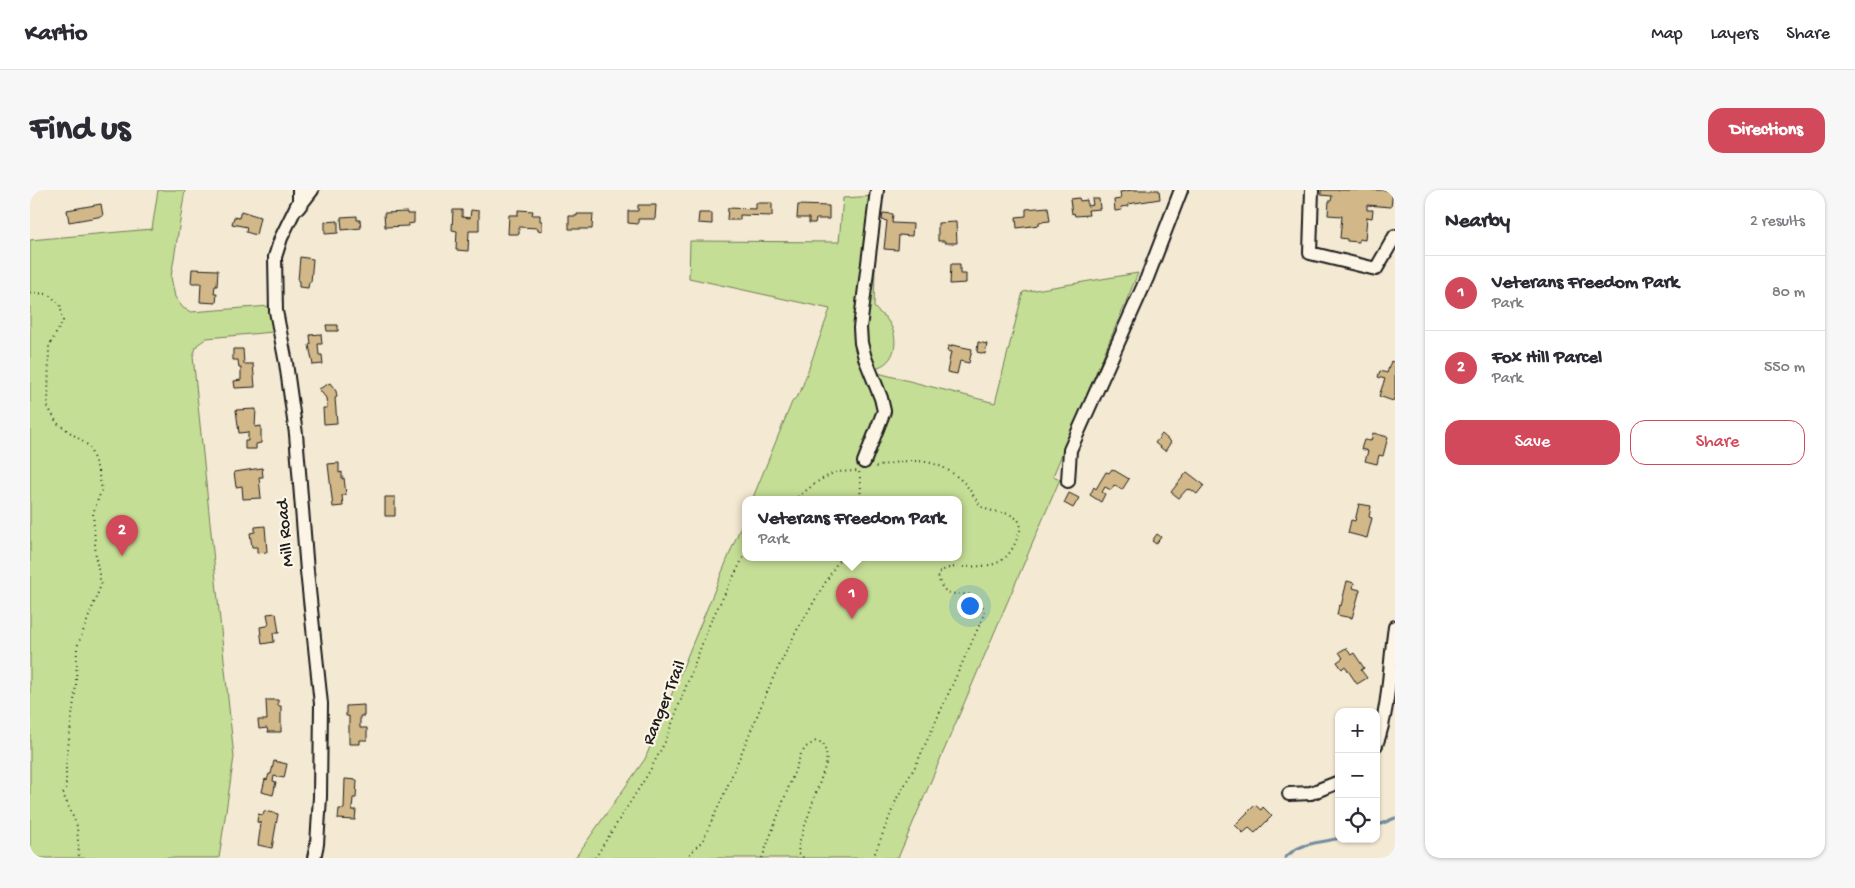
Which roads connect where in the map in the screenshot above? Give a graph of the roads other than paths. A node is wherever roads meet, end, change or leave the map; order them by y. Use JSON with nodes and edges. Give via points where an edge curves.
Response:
{"nodes":[{"id":1,"x":299,"y":190,"type":"edge"},
{"id":2,"x":312,"y":190,"type":"edge"},
{"id":3,"x":877,"y":190,"type":"edge"},
{"id":4,"x":1180,"y":190,"type":"edge"},
{"id":5,"x":1312,"y":190,"type":"edge"},
{"id":6,"x":295,"y":210,"type":"junction"},
{"id":7,"x":1395,"y":236,"type":"edge"},
{"id":8,"x":866,"y":465,"type":"road end"},
{"id":9,"x":1068,"y":481,"type":"dead end"},
{"id":10,"x":1395,"y":627,"type":"edge"},
{"id":11,"x":1380,"y":730,"type":"edge"},
{"id":12,"x":1335,"y":784,"type":"edge"},
{"id":13,"x":1289,"y":794,"type":"dead end"},
{"id":14,"x":314,"y":858,"type":"edge"}],
"edges":[{"from":1,"to":6,"type":"street","name":"Mill Road"},
{"from":2,"to":6,"type":"street","name":"Mill Road"},
{"from":3,"to":8,"type":"street","via":[[860,328],[861,343],[884,411]]},
{"from":4,"to":9,"type":"street","via":[[1146,278],[1070,450]]},
{"from":5,"to":7,"type":"street","via":[[1310,253],[1376,269]]},
{"from":6,"to":14,"type":"street","name":"Mill Road","via":[[275,257],[276,311],[296,434],[306,571],[321,704],[321,774]]},
{"from":10,"to":11,"type":"street","via":[[1386,708]]},
{"from":12,"to":13,"type":"street","via":[[1311,793]]}]}
